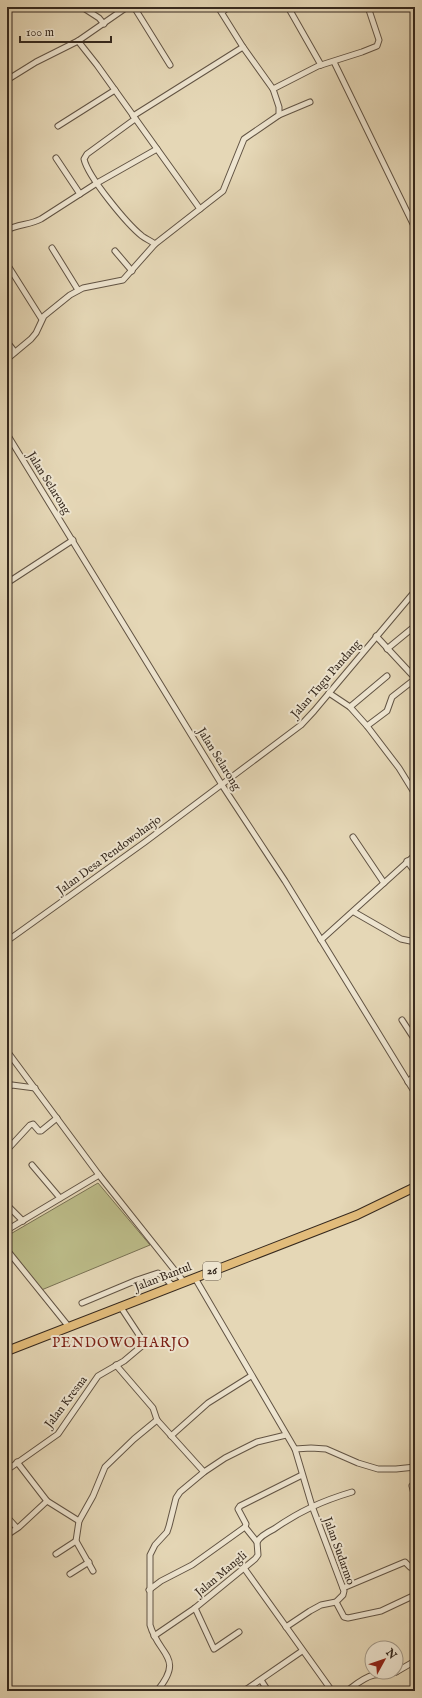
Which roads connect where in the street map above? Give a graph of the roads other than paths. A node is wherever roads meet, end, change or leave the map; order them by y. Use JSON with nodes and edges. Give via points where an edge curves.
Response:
{"nodes":[{"id":1,"x":82,"y":7,"type":"edge"},
{"id":2,"x":127,"y":7,"type":"edge"},
{"id":3,"x":134,"y":7,"type":"edge"},
{"id":4,"x":218,"y":7,"type":"edge"},
{"id":5,"x":229,"y":7,"type":"edge"},
{"id":6,"x":288,"y":7,"type":"edge"},
{"id":7,"x":368,"y":7,"type":"edge"},
{"id":8,"x":222,"y":12,"type":"junction"},
{"id":9,"x":104,"y":24,"type":"junction"},
{"id":10,"x":79,"y":43,"type":"junction"},
{"id":11,"x":243,"y":47,"type":"junction"},
{"id":12,"x":334,"y":62,"type":"junction"},
{"id":13,"x":170,"y":65,"type":"dead end"},
{"id":14,"x":321,"y":65,"type":"junction"},
{"id":15,"x":7,"y":80,"type":"edge"},
{"id":16,"x":273,"y":89,"type":"junction"},
{"id":17,"x":114,"y":90,"type":"junction"},
{"id":18,"x":310,"y":102,"type":"dead end"},
{"id":19,"x":279,"y":116,"type":"junction"},
{"id":20,"x":134,"y":117,"type":"junction"},
{"id":21,"x":58,"y":126,"type":"dead end"},
{"id":22,"x":157,"y":150,"type":"junction"},
{"id":23,"x":56,"y":158,"type":"dead end"},
{"id":24,"x":97,"y":183,"type":"junction"},
{"id":25,"x":80,"y":194,"type":"junction"},
{"id":26,"x":200,"y":209,"type":"junction"},
{"id":27,"x":415,"y":228,"type":"edge"},
{"id":28,"x":7,"y":230,"type":"edge"},
{"id":29,"x":155,"y":244,"type":"junction"},
{"id":30,"x":52,"y":248,"type":"dead end"},
{"id":31,"x":115,"y":251,"type":"dead end"},
{"id":32,"x":7,"y":264,"type":"edge"},
{"id":33,"x":132,"y":271,"type":"junction"},
{"id":34,"x":78,"y":290,"type":"junction"},
{"id":35,"x":41,"y":318,"type":"junction"},
{"id":36,"x":7,"y":342,"type":"edge"},
{"id":37,"x":15,"y":352,"type":"junction"},
{"id":38,"x":7,"y":359,"type":"edge"},
{"id":39,"x":7,"y":434,"type":"edge"},
{"id":40,"x":73,"y":540,"type":"junction"},
{"id":41,"x":7,"y":583,"type":"edge"},
{"id":42,"x":415,"y":591,"type":"edge"},
{"id":43,"x":415,"y":626,"type":"edge"},
{"id":44,"x":376,"y":636,"type":"junction"},
{"id":45,"x":388,"y":649,"type":"junction"},
{"id":46,"x":387,"y":676,"type":"dead end"},
{"id":47,"x":415,"y":678,"type":"edge"},
{"id":48,"x":329,"y":693,"type":"junction"},
{"id":49,"x":350,"y":707,"type":"junction"},
{"id":50,"x":367,"y":726,"type":"junction"},
{"id":51,"x":222,"y":784,"type":"junction"},
{"id":52,"x":413,"y":784,"type":"edge"},
{"id":53,"x":415,"y":794,"type":"edge"},
{"id":54,"x":353,"y":837,"type":"dead end"},
{"id":55,"x":415,"y":855,"type":"edge"},
{"id":56,"x":407,"y":861,"type":"junction"},
{"id":57,"x":415,"y":872,"type":"edge"},
{"id":58,"x":384,"y":882,"type":"junction"},
{"id":59,"x":354,"y":912,"type":"junction"},
{"id":60,"x":321,"y":940,"type":"junction"},
{"id":61,"x":7,"y":942,"type":"edge"},
{"id":62,"x":415,"y":942,"type":"edge"},
{"id":63,"x":402,"y":1020,"type":"dead end"},
{"id":64,"x":415,"y":1040,"type":"edge"},
{"id":65,"x":7,"y":1051,"type":"edge"},
{"id":66,"x":415,"y":1075,"type":"edge"},
{"id":67,"x":408,"y":1082,"type":"junction"},
{"id":68,"x":7,"y":1088,"type":"edge"},
{"id":69,"x":34,"y":1088,"type":"junction"},
{"id":70,"x":415,"y":1093,"type":"edge"},
{"id":71,"x":57,"y":1118,"type":"junction"},
{"id":72,"x":7,"y":1150,"type":"edge"},
{"id":73,"x":32,"y":1165,"type":"dead end"},
{"id":74,"x":99,"y":1175,"type":"junction"},
{"id":75,"x":415,"y":1187,"type":"edge"},
{"id":76,"x":60,"y":1198,"type":"junction"},
{"id":77,"x":7,"y":1205,"type":"edge"},
{"id":78,"x":23,"y":1221,"type":"junction"},
{"id":79,"x":7,"y":1230,"type":"edge"},
{"id":80,"x":7,"y":1250,"type":"edge"},
{"id":81,"x":196,"y":1278,"type":"junction"},
{"id":82,"x":184,"y":1282,"type":"junction"},
{"id":83,"x":173,"y":1286,"type":"junction"},
{"id":84,"x":82,"y":1303,"type":"dead end"},
{"id":85,"x":120,"y":1306,"type":"junction"},
{"id":86,"x":69,"y":1328,"type":"junction"},
{"id":87,"x":7,"y":1351,"type":"edge"},
{"id":88,"x":116,"y":1365,"type":"junction"},
{"id":89,"x":251,"y":1376,"type":"junction"},
{"id":90,"x":157,"y":1420,"type":"junction"},
{"id":91,"x":286,"y":1435,"type":"junction"},
{"id":92,"x":171,"y":1436,"type":"junction"},
{"id":93,"x":295,"y":1449,"type":"junction"},
{"id":94,"x":17,"y":1462,"type":"junction"},
{"id":95,"x":415,"y":1467,"type":"edge"},
{"id":96,"x":7,"y":1470,"type":"edge"},
{"id":97,"x":204,"y":1472,"type":"junction"},
{"id":98,"x":302,"y":1475,"type":"junction"},
{"id":99,"x":412,"y":1486,"type":"dead end"},
{"id":100,"x":352,"y":1492,"type":"dead end"},
{"id":101,"x":415,"y":1498,"type":"edge"},
{"id":102,"x":48,"y":1501,"type":"junction"},
{"id":103,"x":312,"y":1506,"type":"junction"},
{"id":104,"x":7,"y":1517,"type":"edge"},
{"id":105,"x":79,"y":1521,"type":"junction"},
{"id":106,"x":245,"y":1527,"type":"junction"},
{"id":107,"x":17,"y":1528,"type":"junction"},
{"id":108,"x":7,"y":1535,"type":"edge"},
{"id":109,"x":76,"y":1542,"type":"junction"},
{"id":110,"x":257,"y":1542,"type":"junction"},
{"id":111,"x":56,"y":1554,"type":"dead end"},
{"id":112,"x":89,"y":1562,"type":"junction"},
{"id":113,"x":410,"y":1567,"type":"dead end"},
{"id":114,"x":244,"y":1568,"type":"junction"},
{"id":115,"x":93,"y":1571,"type":"dead end"},
{"id":116,"x":70,"y":1574,"type":"dead end"},
{"id":117,"x":343,"y":1588,"type":"junction"},
{"id":118,"x":149,"y":1590,"type":"junction"},
{"id":119,"x":415,"y":1595,"type":"edge"},
{"id":120,"x":336,"y":1602,"type":"junction"},
{"id":121,"x":195,"y":1608,"type":"junction"},
{"id":122,"x":286,"y":1627,"type":"junction"},
{"id":123,"x":239,"y":1632,"type":"dead end"},
{"id":124,"x":154,"y":1636,"type":"junction"},
{"id":125,"x":302,"y":1651,"type":"junction"},
{"id":126,"x":415,"y":1661,"type":"edge"},
{"id":127,"x":404,"y":1667,"type":"edge"},
{"id":128,"x":364,"y":1679,"type":"edge"},
{"id":129,"x":261,"y":1680,"type":"junction"},
{"id":130,"x":157,"y":1691,"type":"edge"},
{"id":131,"x":244,"y":1691,"type":"edge"},
{"id":132,"x":268,"y":1691,"type":"edge"},
{"id":133,"x":332,"y":1691,"type":"edge"},
{"id":134,"x":347,"y":1691,"type":"edge"}],
"edges":[{"from":1,"to":9,"type":"street"},
{"from":2,"to":9,"type":"street"},
{"from":3,"to":13,"type":"street"},
{"from":4,"to":8,"type":"street"},
{"from":5,"to":8,"type":"street"},
{"from":6,"to":14,"type":"street"},
{"from":7,"to":12,"type":"street","via":[[379,44]]},
{"from":8,"to":11,"type":"street"},
{"from":9,"to":10,"type":"street"},
{"from":10,"to":15,"type":"street","via":[[36,62]]},
{"from":10,"to":17,"type":"street"},
{"from":11,"to":16,"type":"street"},
{"from":11,"to":20,"type":"street"},
{"from":12,"to":14,"type":"street"},
{"from":12,"to":27,"type":"street"},
{"from":14,"to":16,"type":"street"},
{"from":16,"to":19,"type":"street"},
{"from":17,"to":20,"type":"street"},
{"from":17,"to":21,"type":"street"},
{"from":18,"to":19,"type":"street"},
{"from":19,"to":26,"type":"street","via":[[244,139],[223,191]]},
{"from":20,"to":22,"type":"street"},
{"from":20,"to":24,"type":"street","via":[[85,156],[85,162]]},
{"from":22,"to":24,"type":"street"},
{"from":22,"to":26,"type":"street"},
{"from":23,"to":25,"type":"street"},
{"from":24,"to":25,"type":"street"},
{"from":24,"to":29,"type":"street","via":[[132,227]]},
{"from":25,"to":28,"type":"street","via":[[35,222]]},
{"from":26,"to":29,"type":"street"},
{"from":29,"to":33,"type":"street"},
{"from":30,"to":34,"type":"street"},
{"from":31,"to":33,"type":"street"},
{"from":32,"to":35,"type":"street"},
{"from":33,"to":34,"type":"street","via":[[120,282]]},
{"from":34,"to":35,"type":"street"},
{"from":35,"to":37,"type":"street","via":[[36,333]]},
{"from":36,"to":37,"type":"street"},
{"from":37,"to":38,"type":"street"},
{"from":39,"to":40,"type":"street","name":"Jalan Selarong"},
{"from":40,"to":41,"type":"street"},
{"from":40,"to":51,"type":"street","name":"Jalan Selarong"},
{"from":42,"to":44,"type":"street","name":"Jalan Tugu Pandang"},
{"from":43,"to":45,"type":"street"},
{"from":44,"to":45,"type":"street"},
{"from":44,"to":48,"type":"street","name":"Jalan Tugu Pandang"},
{"from":45,"to":47,"type":"street"},
{"from":46,"to":49,"type":"street"},
{"from":47,"to":50,"type":"street","via":[[392,697],[387,711]]},
{"from":48,"to":49,"type":"street"},
{"from":48,"to":51,"type":"street","name":"Jalan Tugu Pandang","via":[[301,724]]},
{"from":49,"to":50,"type":"street"},
{"from":50,"to":52,"type":"street"},
{"from":51,"to":60,"type":"street","name":"Jalan Selarong"},
{"from":51,"to":61,"type":"street","name":"Jalan Desa Pendowoharjo"},
{"from":52,"to":53,"type":"street"},
{"from":54,"to":58,"type":"street"},
{"from":55,"to":56,"type":"street"},
{"from":56,"to":57,"type":"street"},
{"from":56,"to":58,"type":"street"},
{"from":58,"to":59,"type":"street"},
{"from":59,"to":60,"type":"street"},
{"from":59,"to":62,"type":"street","via":[[401,939]]},
{"from":60,"to":67,"type":"street","name":"Jalan Selarong"},
{"from":63,"to":64,"type":"street"},
{"from":65,"to":69,"type":"street"},
{"from":66,"to":67,"type":"street"},
{"from":67,"to":70,"type":"street","name":"Jalan Selarong"},
{"from":68,"to":69,"type":"street","via":[[12,1085]]},
{"from":69,"to":71,"type":"street"},
{"from":71,"to":72,"type":"street","via":[[41,1131],[33,1124],[30,1125]]},
{"from":71,"to":74,"type":"street"},
{"from":73,"to":76,"type":"street"},
{"from":74,"to":76,"type":"street"},
{"from":74,"to":82,"type":"street"},
{"from":75,"to":81,"type":"main road","name":"Jalan Bantul","number":"26","via":[[357,1215]]},
{"from":76,"to":78,"type":"street"},
{"from":77,"to":78,"type":"street"},
{"from":78,"to":79,"type":"street"},
{"from":80,"to":86,"type":"street"},
{"from":81,"to":82,"type":"main road","name":"Jalan Bantul","number":"26"},
{"from":81,"to":89,"type":"street","name":"Jalan Sudarmo"},
{"from":82,"to":83,"type":"main road","name":"Jalan Bantul","number":"26"},
{"from":83,"to":84,"type":"street","via":[[158,1273]]},
{"from":83,"to":85,"type":"main road","name":"Jalan Bantul","number":"26"},
{"from":85,"to":86,"type":"main road","name":"Jalan Bantul","number":"26"},
{"from":85,"to":88,"type":"street","name":"Jalan Kresna","via":[[143,1344]]},
{"from":86,"to":87,"type":"main road","name":"Jalan Bantul","number":"26"},
{"from":88,"to":90,"type":"street","via":[[153,1408]]},
{"from":88,"to":94,"type":"street","name":"Jalan Kresna","via":[[98,1376],[58,1434]]},
{"from":89,"to":91,"type":"street","name":"Jalan Sudarmo"},
{"from":89,"to":92,"type":"street","via":[[208,1403]]},
{"from":90,"to":92,"type":"street"},
{"from":90,"to":105,"type":"street","via":[[105,1468]]},
{"from":91,"to":93,"type":"street","name":"Jalan Sudarmo"},
{"from":91,"to":97,"type":"street","via":[[248,1445]]},
{"from":92,"to":97,"type":"street"},
{"from":93,"to":95,"type":"street","via":[[326,1449],[354,1462],[378,1469]]},
{"from":93,"to":98,"type":"street","name":"Jalan Sudarmo"},
{"from":94,"to":96,"type":"street","name":"Jalan Kresna"},
{"from":94,"to":102,"type":"street"},
{"from":97,"to":118,"type":"street","via":[[176,1498],[167,1532],[151,1551]]},
{"from":98,"to":103,"type":"street","name":"Jalan Sudarmo"},
{"from":98,"to":106,"type":"street","via":[[238,1507]]},
{"from":99,"to":101,"type":"street"},
{"from":100,"to":103,"type":"street","name":"Jalan Mangli"},
{"from":102,"to":105,"type":"street"},
{"from":102,"to":107,"type":"street"},
{"from":103,"to":110,"type":"street","name":"Jalan Mangli","via":[[262,1536]]},
{"from":103,"to":117,"type":"street","name":"Jalan Sudarmo"},
{"from":104,"to":107,"type":"street"},
{"from":105,"to":109,"type":"street"},
{"from":106,"to":110,"type":"street"},
{"from":106,"to":118,"type":"street","via":[[192,1565]]},
{"from":107,"to":108,"type":"street"},
{"from":109,"to":111,"type":"street"},
{"from":109,"to":112,"type":"street"},
{"from":110,"to":114,"type":"street","name":"Jalan Mangli","via":[[258,1555]]},
{"from":112,"to":115,"type":"street"},
{"from":112,"to":116,"type":"street"},
{"from":113,"to":117,"type":"street","via":[[405,1562]]},
{"from":114,"to":121,"type":"street","name":"Jalan Mangli"},
{"from":114,"to":122,"type":"street"},
{"from":117,"to":120,"type":"street","name":"Jalan Sudarmo","via":[[344,1594]]},
{"from":118,"to":124,"type":"street","via":[[150,1625]]},
{"from":119,"to":120,"type":"street","via":[[381,1611],[348,1618],[344,1617]]},
{"from":120,"to":122,"type":"street","name":"Jalan Sudarmo","via":[[321,1605]]},
{"from":121,"to":123,"type":"street","via":[[214,1648]]},
{"from":121,"to":124,"type":"street","name":"Jalan Mangli"},
{"from":122,"to":125,"type":"street"},
{"from":124,"to":130,"type":"street","via":[[166,1655],[170,1669]]},
{"from":125,"to":129,"type":"street"},
{"from":125,"to":133,"type":"street"},
{"from":126,"to":127,"type":"street"},
{"from":128,"to":134,"type":"street"},
{"from":129,"to":131,"type":"street"},
{"from":129,"to":132,"type":"street"}]}
